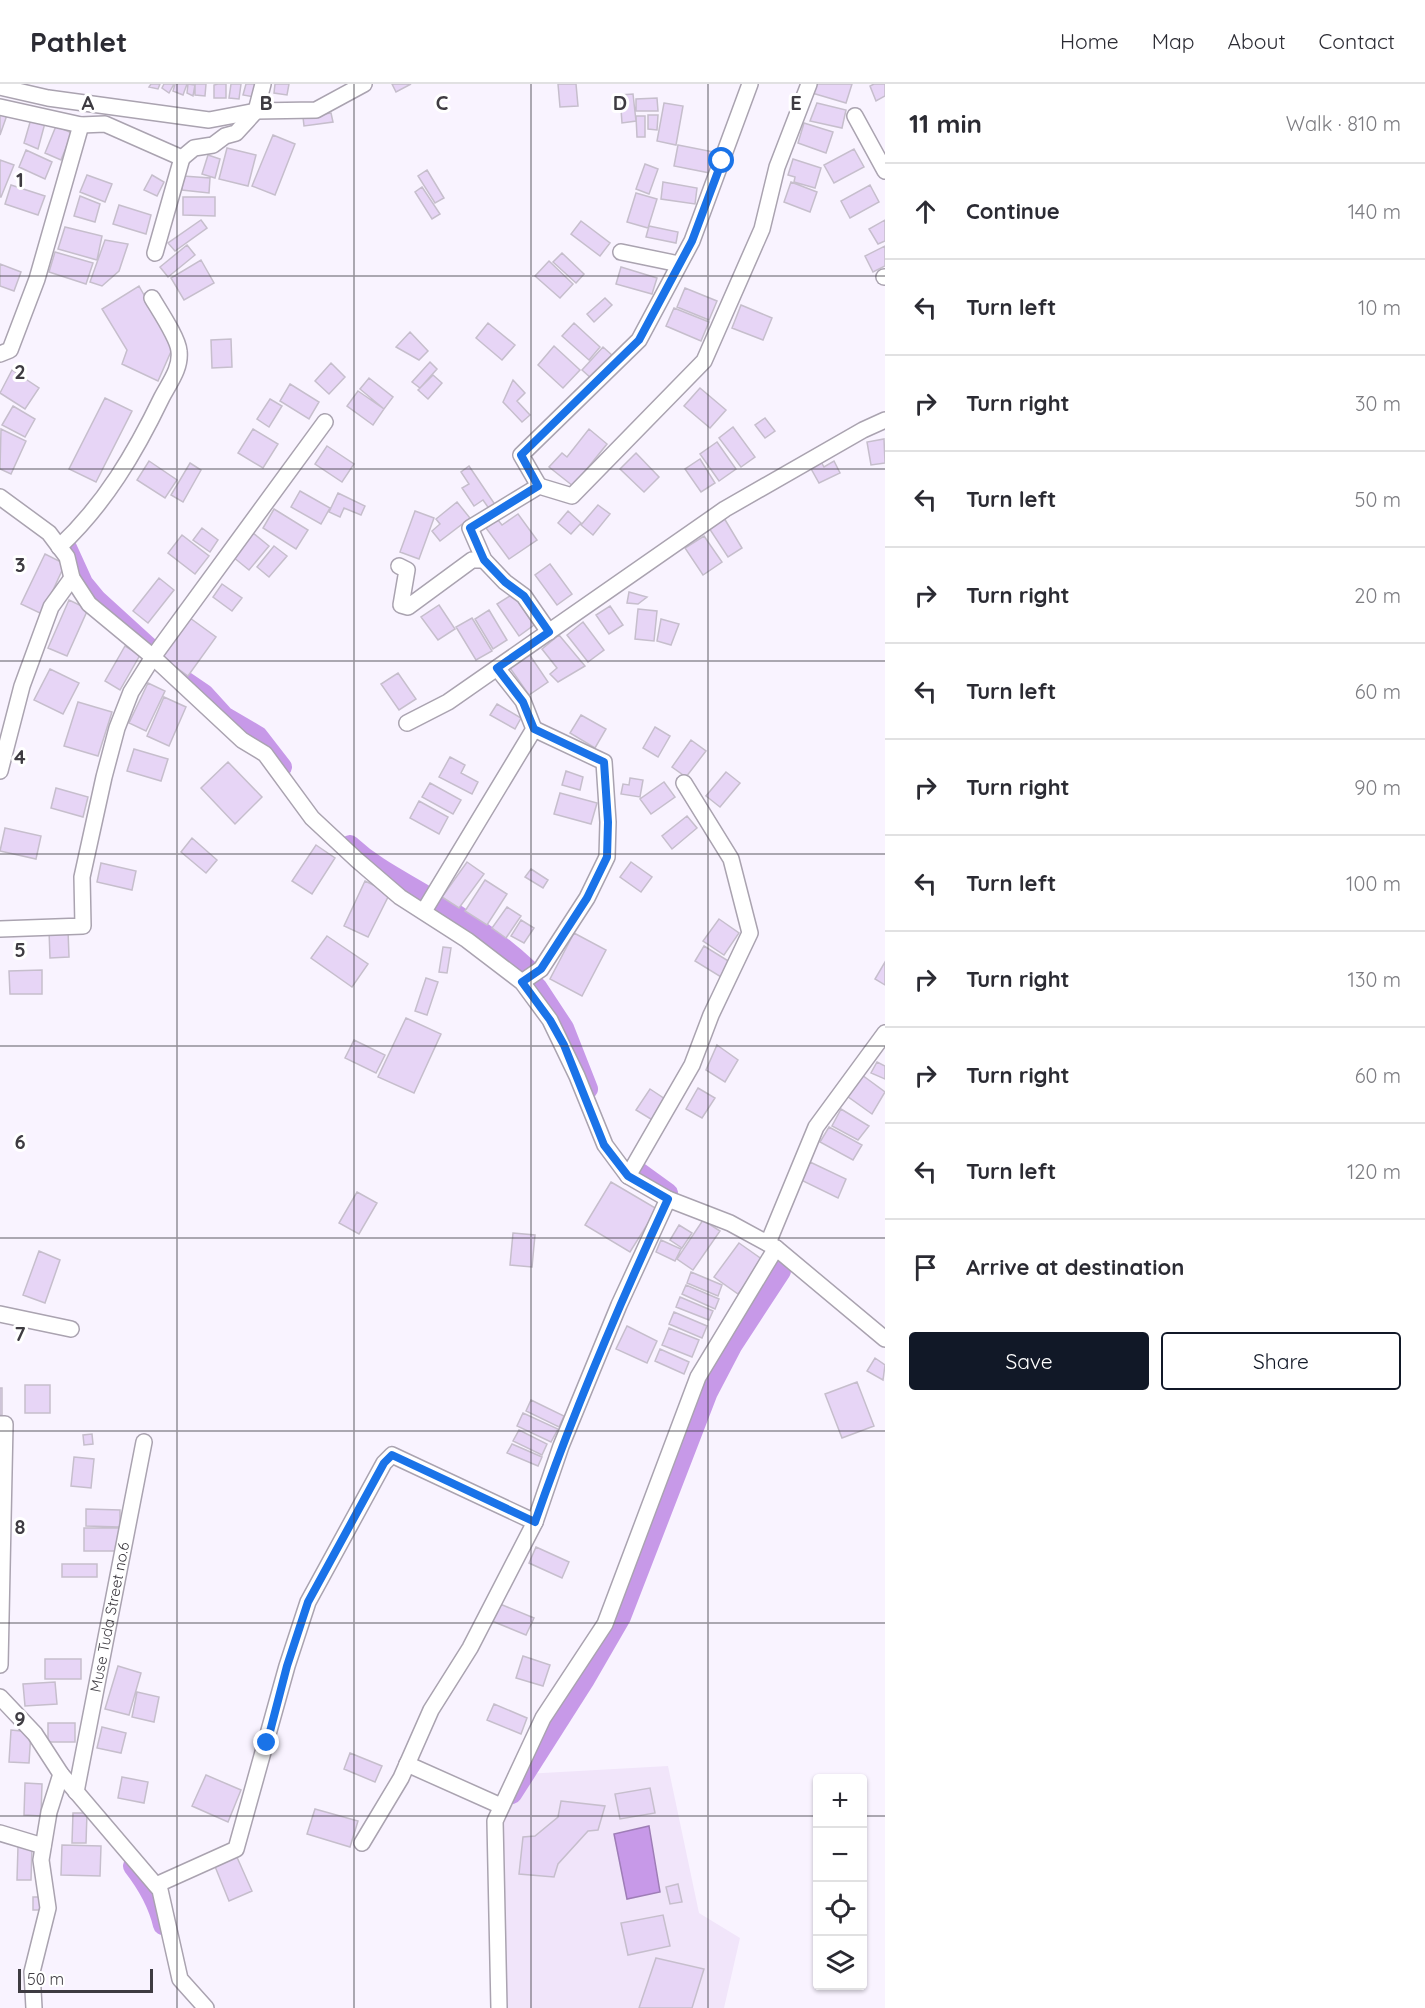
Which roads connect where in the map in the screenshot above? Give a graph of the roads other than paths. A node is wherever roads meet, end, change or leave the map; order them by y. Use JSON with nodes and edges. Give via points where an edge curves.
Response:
{"nodes":[{"id":1,"x":262,"y":84,"type":"edge"},
{"id":2,"x":364,"y":84,"type":"edge"},
{"id":3,"x":750,"y":84,"type":"edge"},
{"id":4,"x":809,"y":84,"type":"edge"},
{"id":5,"x":0,"y":87,"type":"edge"},
{"id":6,"x":0,"y":107,"type":"edge"},
{"id":7,"x":256,"y":111,"type":"junction"},
{"id":8,"x":855,"y":116,"type":"dead end"},
{"id":9,"x":81,"y":125,"type":"junction"},
{"id":10,"x":182,"y":158,"type":"junction"},
{"id":11,"x":885,"y":171,"type":"edge"},
{"id":12,"x":621,"y":252,"type":"dead end"},
{"id":13,"x":155,"y":253,"type":"dead end"},
{"id":14,"x":680,"y":264,"type":"junction"},
{"id":15,"x":152,"y":298,"type":"dead end"},
{"id":16,"x":0,"y":354,"type":"edge"},
{"id":17,"x":885,"y":420,"type":"edge"},
{"id":18,"x":325,"y":422,"type":"dead end"},
{"id":19,"x":538,"y":486,"type":"junction"},
{"id":20,"x":0,"y":496,"type":"edge"},
{"id":21,"x":59,"y":547,"type":"junction"},
{"id":22,"x":484,"y":560,"type":"junction"},
{"id":23,"x":399,"y":566,"type":"dead end"},
{"id":24,"x":72,"y":579,"type":"junction"},
{"id":25,"x":549,"y":632,"type":"junction"},
{"id":26,"x":153,"y":657,"type":"junction"},
{"id":27,"x":497,"y":668,"type":"junction"},
{"id":28,"x":407,"y":723,"type":"dead end"},
{"id":29,"x":534,"y":729,"type":"junction"},
{"id":30,"x":0,"y":771,"type":"edge"},
{"id":31,"x":684,"y":783,"type":"dead end"},
{"id":32,"x":429,"y":905,"type":"junction"},
{"id":33,"x":0,"y":929,"type":"edge"},
{"id":34,"x":522,"y":982,"type":"junction"},
{"id":35,"x":885,"y":1032,"type":"edge"},
{"id":36,"x":628,"y":1176,"type":"junction"},
{"id":37,"x":668,"y":1199,"type":"junction"},
{"id":38,"x":772,"y":1246,"type":"junction"},
{"id":39,"x":0,"y":1314,"type":"edge"},
{"id":40,"x":71,"y":1329,"type":"dead end"},
{"id":41,"x":885,"y":1339,"type":"edge"},
{"id":42,"x":0,"y":1424,"type":"edge"},
{"id":43,"x":144,"y":1442,"type":"dead end"},
{"id":44,"x":535,"y":1522,"type":"junction"},
{"id":45,"x":0,"y":1665,"type":"edge"},
{"id":46,"x":0,"y":1697,"type":"edge"},
{"id":47,"x":407,"y":1764,"type":"junction"},
{"id":48,"x":61,"y":1774,"type":"junction"},
{"id":49,"x":76,"y":1792,"type":"junction"},
{"id":50,"x":501,"y":1806,"type":"junction"},
{"id":51,"x":0,"y":1833,"type":"edge"},
{"id":52,"x":362,"y":1843,"type":"dead end"},
{"id":53,"x":43,"y":1846,"type":"junction"},
{"id":54,"x":156,"y":1885,"type":"junction"},
{"id":55,"x":34,"y":2008,"type":"edge"},
{"id":56,"x":206,"y":2008,"type":"edge"},
{"id":57,"x":499,"y":2008,"type":"edge"}],
"edges":[{"from":1,"to":7,"type":"street"},
{"from":2,"to":7,"type":"street","via":[[316,110]]},
{"from":3,"to":14,"type":"street"},
{"from":4,"to":19,"type":"street","via":[[777,167],[762,229],[704,361],[572,496]]},
{"from":5,"to":7,"type":"street","via":[[48,98],[209,120]]},
{"from":6,"to":9,"type":"street"},
{"from":7,"to":10,"type":"street","via":[[236,133],[213,145],[194,148]]},
{"from":8,"to":11,"type":"street"},
{"from":9,"to":10,"type":"street","via":[[105,124]]},
{"from":9,"to":16,"type":"street","via":[[37,279],[10,350]]},
{"from":10,"to":13,"type":"street"},
{"from":12,"to":14,"type":"street"},
{"from":14,"to":19,"type":"street","via":[[639,340],[521,455]]},
{"from":15,"to":21,"type":"street","via":[[180,349],[178,368],[140,443],[107,495]]},
{"from":17,"to":25,"type":"street","via":[[725,509]]},
{"from":18,"to":26,"type":"street"},
{"from":19,"to":22,"type":"street","via":[[470,528]]},
{"from":20,"to":21,"type":"street","via":[[49,533]]},
{"from":21,"to":24,"type":"street","via":[[67,557]]},
{"from":22,"to":23,"type":"street","via":[[472,560],[408,607],[401,605],[407,570]]},
{"from":22,"to":25,"type":"street","via":[[524,596]]},
{"from":24,"to":26,"type":"street","via":[[89,604]]},
{"from":24,"to":30,"type":"street","via":[[51,607],[22,686]]},
{"from":25,"to":27,"type":"street"},
{"from":26,"to":32,"type":"street","via":[[242,741],[266,754],[312,818],[357,861],[400,897]]},
{"from":26,"to":33,"type":"street","via":[[131,692],[104,777],[82,877],[83,926]]},
{"from":27,"to":28,"type":"street","via":[[448,702]]},
{"from":27,"to":29,"type":"street","via":[[523,702]]},
{"from":29,"to":32,"type":"street"},
{"from":29,"to":34,"type":"street","via":[[604,762],[607,857],[587,898],[541,969]]},
{"from":31,"to":36,"type":"street","via":[[731,859],[750,933],[692,1065]]},
{"from":32,"to":34,"type":"street"},
{"from":34,"to":36,"type":"street","via":[[564,1045],[604,1145]]},
{"from":35,"to":38,"type":"street","via":[[816,1127]]},
{"from":36,"to":37,"type":"street"},
{"from":37,"to":38,"type":"street","via":[[730,1223]]},
{"from":37,"to":44,"type":"street","via":[[619,1305],[561,1446]]},
{"from":38,"to":41,"type":"street"},
{"from":38,"to":50,"type":"street","via":[[698,1377],[605,1624],[543,1718]]},
{"from":39,"to":40,"type":"street"},
{"from":42,"to":45,"type":"street","via":[[5,1424]]},
{"from":43,"to":49,"type":"street","name":"Muse Tuda Street no.6"},
{"from":44,"to":47,"type":"street","via":[[470,1648],[431,1710]]},
{"from":44,"to":54,"type":"street","via":[[392,1455],[308,1602],[236,1849]]},
{"from":46,"to":48,"type":"street","via":[[35,1734]]},
{"from":47,"to":50,"type":"street"},
{"from":47,"to":52,"type":"street"},
{"from":48,"to":49,"type":"street"},
{"from":48,"to":53,"type":"street"},
{"from":49,"to":54,"type":"street"},
{"from":50,"to":57,"type":"street","via":[[495,1821]]},
{"from":51,"to":53,"type":"street"},
{"from":53,"to":55,"type":"street","via":[[41,1860],[48,1908],[32,1972]]},
{"from":54,"to":56,"type":"street","via":[[180,1979]]}]}
